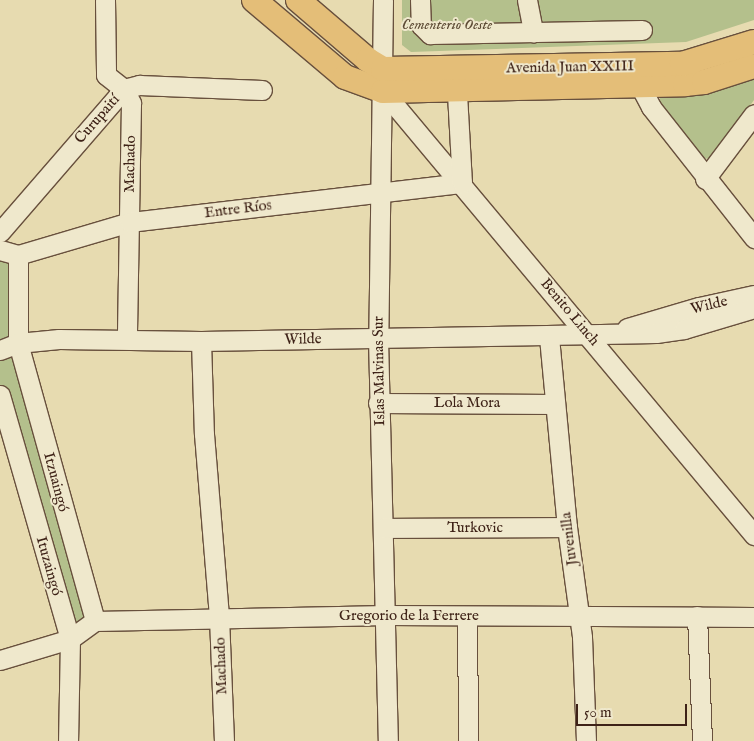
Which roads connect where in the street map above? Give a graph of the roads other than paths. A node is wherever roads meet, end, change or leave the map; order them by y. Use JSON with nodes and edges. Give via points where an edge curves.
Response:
{"nodes":[{"id":1,"x":105,"y":0,"type":"edge"},
{"id":2,"x":254,"y":0,"type":"edge"},
{"id":3,"x":298,"y":0,"type":"edge"},
{"id":4,"x":383,"y":0,"type":"edge"},
{"id":5,"x":420,"y":0,"type":"edge"},
{"id":6,"x":526,"y":0,"type":"edge"},
{"id":7,"x":642,"y":30,"type":"dead end"},
{"id":8,"x":533,"y":32,"type":"junction"},
{"id":9,"x":754,"y":42,"type":"edge"},
{"id":10,"x":754,"y":66,"type":"edge"},
{"id":11,"x":641,"y":76,"type":"junction"},
{"id":12,"x":457,"y":79,"type":"junction"},
{"id":13,"x":383,"y":80,"type":"junction"},
{"id":14,"x":124,"y":89,"type":"junction"},
{"id":15,"x":262,"y":90,"type":"dead end"},
{"id":16,"x":754,"y":114,"type":"edge"},
{"id":17,"x":704,"y":179,"type":"junction"},
{"id":18,"x":462,"y":183,"type":"junction"},
{"id":19,"x":381,"y":192,"type":"junction"},
{"id":20,"x":130,"y":222,"type":"junction"},
{"id":21,"x":0,"y":232,"type":"edge"},
{"id":22,"x":754,"y":238,"type":"edge"},
{"id":23,"x":0,"y":250,"type":"edge"},
{"id":24,"x":18,"y":255,"type":"junction"},
{"id":25,"x":754,"y":295,"type":"edge"},
{"id":26,"x":754,"y":308,"type":"edge"},
{"id":27,"x":598,"y":334,"type":"junction"},
{"id":28,"x":549,"y":337,"type":"junction"},
{"id":29,"x":127,"y":338,"type":"junction"},
{"id":30,"x":378,"y":338,"type":"junction"},
{"id":31,"x":200,"y":341,"type":"junction"},
{"id":32,"x":18,"y":343,"type":"junction"},
{"id":33,"x":0,"y":350,"type":"edge"},
{"id":34,"x":0,"y":395,"type":"edge"},
{"id":35,"x":378,"y":403,"type":"junction"},
{"id":36,"x":555,"y":404,"type":"junction"},
{"id":37,"x":567,"y":527,"type":"junction"},
{"id":38,"x":384,"y":528,"type":"junction"},
{"id":39,"x":754,"y":535,"type":"edge"},
{"id":40,"x":387,"y":616,"type":"junction"},
{"id":41,"x":467,"y":616,"type":"junction"},
{"id":42,"x":578,"y":616,"type":"junction"},
{"id":43,"x":698,"y":616,"type":"junction"},
{"id":44,"x":219,"y":617,"type":"junction"},
{"id":45,"x":754,"y":617,"type":"edge"},
{"id":46,"x":95,"y":621,"type":"junction"},
{"id":47,"x":70,"y":639,"type":"junction"},
{"id":48,"x":0,"y":660,"type":"edge"},
{"id":49,"x":68,"y":741,"type":"edge"},
{"id":50,"x":224,"y":741,"type":"edge"},
{"id":51,"x":388,"y":741,"type":"edge"},
{"id":52,"x":468,"y":741,"type":"edge"},
{"id":53,"x":586,"y":741,"type":"edge"},
{"id":54,"x":702,"y":741,"type":"edge"}],
"edges":[{"from":1,"to":14,"type":"street","via":[[106,75]]},
{"from":2,"to":13,"type":"main road","via":[[346,77]]},
{"from":3,"to":13,"type":"main road","via":[[368,60]]},
{"from":4,"to":13,"type":"street","name":"Islas Malvinas Sur"},
{"from":5,"to":8,"type":"street","via":[[421,25],[430,34]]},
{"from":6,"to":8,"type":"street"},
{"from":7,"to":8,"type":"street"},
{"from":9,"to":11,"type":"main road","name":"Avenida Juan XXIII"},
{"from":10,"to":11,"type":"main road","name":"Avenida Juan XXIII","via":[[704,82]]},
{"from":11,"to":12,"type":"main road","name":"Avenida Juan XXIII"},
{"from":11,"to":17,"type":"street","via":[[650,107]]},
{"from":12,"to":13,"type":"main road","name":"Avenida Juan XXIII"},
{"from":12,"to":18,"type":"street"},
{"from":13,"to":18,"type":"street","name":"Benito Linch"},
{"from":13,"to":19,"type":"street","name":"Islas Malvinas Sur"},
{"from":14,"to":15,"type":"street","name":"Curupaití","via":[[139,86]]},
{"from":14,"to":20,"type":"street","name":"Machado","via":[[131,103]]},
{"from":14,"to":21,"type":"street","name":"Curupaití"},
{"from":16,"to":17,"type":"street"},
{"from":17,"to":22,"type":"street"},
{"from":18,"to":19,"type":"street","name":"Entre Ríos"},
{"from":18,"to":27,"type":"street","name":"Benito Linch"},
{"from":19,"to":20,"type":"street","name":"Entre Ríos"},
{"from":19,"to":30,"type":"street","name":"Islas Malvinas Sur"},
{"from":20,"to":24,"type":"street","name":"Entre Ríos"},
{"from":20,"to":29,"type":"street","name":"Machado"},
{"from":23,"to":24,"type":"street"},
{"from":24,"to":32,"type":"street"},
{"from":25,"to":27,"type":"street","name":"Wilde"},
{"from":26,"to":27,"type":"street","name":"Wilde","via":[[684,329]]},
{"from":27,"to":28,"type":"street","name":"Wilde"},
{"from":27,"to":39,"type":"street","name":"Benito Linch"},
{"from":28,"to":30,"type":"street","name":"Wilde"},
{"from":28,"to":36,"type":"street","name":"Juvenilla"},
{"from":29,"to":31,"type":"street","name":"Wilde"},
{"from":29,"to":32,"type":"street","name":"Wilde"},
{"from":30,"to":31,"type":"street","name":"Wilde"},
{"from":30,"to":35,"type":"street","name":"Islas Malvinas Sur"},
{"from":31,"to":44,"type":"street","name":"Machado"},
{"from":32,"to":33,"type":"street","name":"Wilde"},
{"from":32,"to":46,"type":"street","name":"Itzuaingó"},
{"from":34,"to":47,"type":"street","name":"Ituzaingó"},
{"from":35,"to":36,"type":"street","name":"Lola Mora"},
{"from":35,"to":38,"type":"street","name":"Islas Malvinas Sur"},
{"from":36,"to":37,"type":"street","name":"Juvenilla"},
{"from":37,"to":38,"type":"street","name":"Turkovic"},
{"from":37,"to":42,"type":"street","name":"Juvenilla"},
{"from":38,"to":40,"type":"street","name":"Islas Malvinas Sur"},
{"from":40,"to":41,"type":"street","name":"Gregorio de la Ferrere"},
{"from":40,"to":44,"type":"street","name":"Gregorio de la Ferrere"},
{"from":40,"to":51,"type":"street","name":"Islas Malvinas Sur"},
{"from":41,"to":42,"type":"street","name":"Gregorio de la Ferrere"},
{"from":41,"to":52,"type":"street"},
{"from":42,"to":43,"type":"street","name":"Gregorio de la Ferrere"},
{"from":42,"to":53,"type":"street","name":"Juvenilla"},
{"from":43,"to":45,"type":"street","name":"Gregorio de la Ferrere"},
{"from":43,"to":54,"type":"street"},
{"from":44,"to":46,"type":"street","name":"Gregorio de la Ferrere"},
{"from":44,"to":50,"type":"street","name":"Machado"},
{"from":46,"to":47,"type":"street"},
{"from":47,"to":48,"type":"street"},
{"from":47,"to":49,"type":"street","name":"Ituzaingó"}]}
